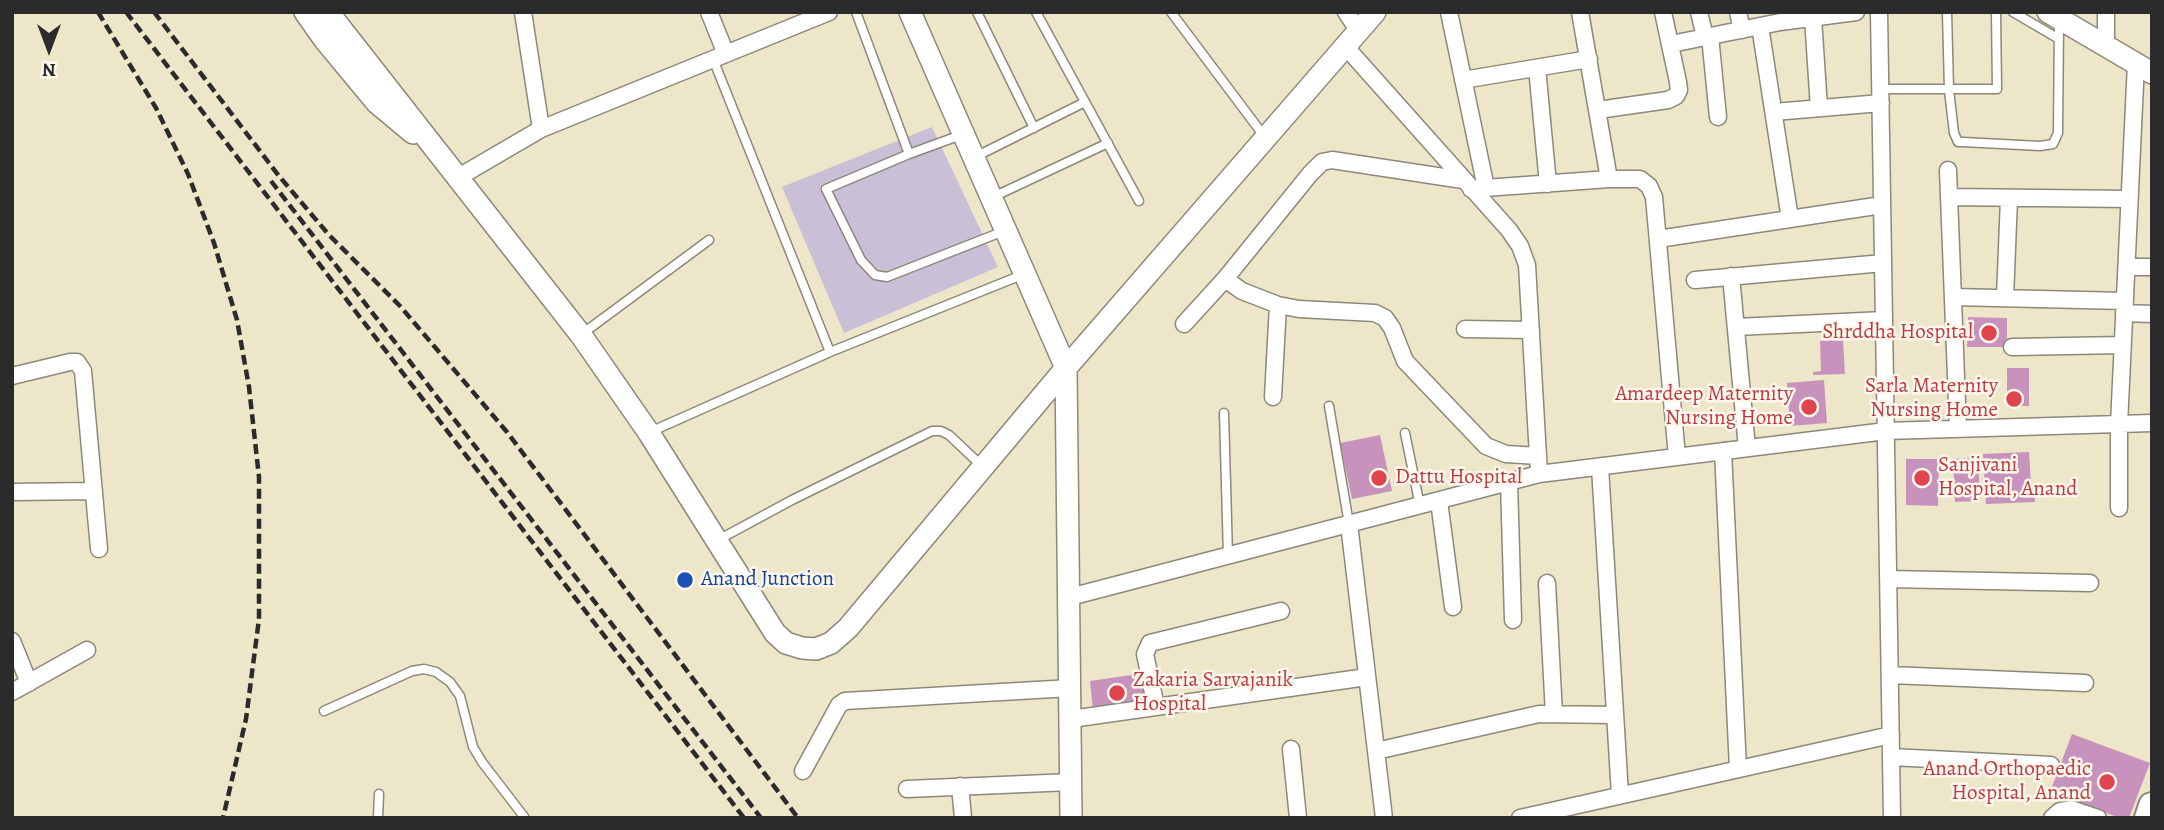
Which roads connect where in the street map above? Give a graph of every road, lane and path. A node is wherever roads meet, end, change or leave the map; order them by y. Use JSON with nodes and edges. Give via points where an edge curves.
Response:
{"nodes":[{"id":1,"x":305,"y":12,"type":"edge"},
{"id":2,"x":328,"y":12,"type":"edge"},
{"id":3,"x":523,"y":12,"type":"edge"},
{"id":4,"x":709,"y":12,"type":"edge"},
{"id":5,"x":829,"y":12,"type":"edge"},
{"id":6,"x":856,"y":12,"type":"edge"},
{"id":7,"x":910,"y":12,"type":"edge"},
{"id":8,"x":977,"y":12,"type":"edge"},
{"id":9,"x":1171,"y":12,"type":"edge"},
{"id":10,"x":1346,"y":12,"type":"edge"},
{"id":11,"x":1375,"y":12,"type":"edge"},
{"id":12,"x":1580,"y":12,"type":"edge"},
{"id":13,"x":1663,"y":12,"type":"edge"},
{"id":14,"x":1699,"y":12,"type":"edge"},
{"id":15,"x":1738,"y":12,"type":"edge"},
{"id":16,"x":1857,"y":12,"type":"edge"},
{"id":17,"x":1879,"y":12,"type":"edge"},
{"id":18,"x":1947,"y":12,"type":"edge"},
{"id":19,"x":1996,"y":12,"type":"edge"},
{"id":20,"x":2013,"y":12,"type":"edge"},
{"id":21,"x":2106,"y":12,"type":"edge"},
{"id":22,"x":1451,"y":13,"type":"edge"},
{"id":23,"x":1041,"y":14,"type":"edge"},
{"id":24,"x":1779,"y":17,"type":"edge"},
{"id":25,"x":1813,"y":18,"type":"junction"},
{"id":26,"x":2055,"y":23,"type":"edge"},
{"id":27,"x":1760,"y":26,"type":"junction"},
{"id":28,"x":1742,"y":30,"type":"junction"},
{"id":29,"x":1708,"y":37,"type":"junction"},
{"id":30,"x":1351,"y":38,"type":"junction"},
{"id":31,"x":1671,"y":44,"type":"junction"},
{"id":32,"x":2106,"y":46,"type":"junction"},
{"id":33,"x":719,"y":57,"type":"junction"},
{"id":34,"x":1589,"y":59,"type":"junction"},
{"id":35,"x":1537,"y":68,"type":"junction"},
{"id":36,"x":2144,"y":68,"type":"edge"},
{"id":37,"x":1463,"y":80,"type":"junction"},
{"id":38,"x":1950,"y":90,"type":"junction"},
{"id":39,"x":1880,"y":96,"type":"junction"},
{"id":40,"x":1085,"y":102,"type":"junction"},
{"id":41,"x":1818,"y":108,"type":"junction"},
{"id":42,"x":1598,"y":110,"type":"junction"},
{"id":43,"x":1774,"y":112,"type":"junction"},
{"id":44,"x":1718,"y":117,"type":"dead end"},
{"id":45,"x":1034,"y":128,"type":"junction"},
{"id":46,"x":541,"y":129,"type":"junction"},
{"id":47,"x":964,"y":134,"type":"junction"},
{"id":48,"x":1265,"y":138,"type":"junction"},
{"id":49,"x":1108,"y":143,"type":"junction"},
{"id":50,"x":909,"y":154,"type":"junction"},
{"id":51,"x":974,"y":158,"type":"junction"},
{"id":52,"x":444,"y":159,"type":"junction"},
{"id":53,"x":1948,"y":170,"type":"dead end"},
{"id":54,"x":457,"y":178,"type":"junction"},
{"id":55,"x":1609,"y":179,"type":"junction"},
{"id":56,"x":1548,"y":184,"type":"junction"},
{"id":57,"x":1473,"y":186,"type":"junction"},
{"id":58,"x":1949,"y":197,"type":"junction"},
{"id":59,"x":991,"y":198,"type":"junction"},
{"id":60,"x":2009,"y":198,"type":"junction"},
{"id":61,"x":2129,"y":199,"type":"junction"},
{"id":62,"x":1139,"y":201,"type":"dead end"},
{"id":63,"x":1882,"y":205,"type":"junction"},
{"id":64,"x":1790,"y":219,"type":"junction"},
{"id":65,"x":1006,"y":230,"type":"junction"},
{"id":66,"x":1658,"y":239,"type":"junction"},
{"id":67,"x":709,"y":240,"type":"dead end"},
{"id":68,"x":1883,"y":263,"type":"junction"},
{"id":69,"x":2127,"y":267,"type":"junction"},
{"id":70,"x":2152,"y":267,"type":"edge"},
{"id":71,"x":1025,"y":274,"type":"junction"},
{"id":72,"x":1731,"y":276,"type":"junction"},
{"id":73,"x":1225,"y":279,"type":"junction"},
{"id":74,"x":1695,"y":280,"type":"dead end"},
{"id":75,"x":1953,"y":297,"type":"junction"},
{"id":76,"x":2005,"y":298,"type":"junction"},
{"id":77,"x":1278,"y":305,"type":"junction"},
{"id":78,"x":2125,"y":307,"type":"junction"},
{"id":79,"x":2152,"y":314,"type":"edge"},
{"id":80,"x":1884,"y":320,"type":"junction"},
{"id":81,"x":1184,"y":324,"type":"dead end"},
{"id":82,"x":1736,"y":327,"type":"junction"},
{"id":83,"x":1465,"y":329,"type":"dead end"},
{"id":84,"x":1531,"y":330,"type":"junction"},
{"id":85,"x":582,"y":335,"type":"junction"},
{"id":86,"x":2123,"y":345,"type":"junction"},
{"id":87,"x":2012,"y":347,"type":"dead end"},
{"id":88,"x":830,"y":352,"type":"junction"},
{"id":89,"x":1066,"y":368,"type":"junction"},
{"id":90,"x":12,"y":376,"type":"edge"},
{"id":91,"x":1273,"y":397,"type":"dead end"},
{"id":92,"x":1329,"y":406,"type":"dead end"},
{"id":93,"x":1224,"y":413,"type":"dead end"},
{"id":94,"x":2152,"y":423,"type":"edge"},
{"id":95,"x":2119,"y":425,"type":"junction"},
{"id":96,"x":1958,"y":429,"type":"junction"},
{"id":97,"x":1886,"y":430,"type":"junction"},
{"id":98,"x":649,"y":433,"type":"junction"},
{"id":99,"x":1405,"y":433,"type":"dead end"},
{"id":100,"x":1747,"y":448,"type":"junction"},
{"id":101,"x":1723,"y":451,"type":"junction"},
{"id":102,"x":1538,"y":456,"type":"junction"},
{"id":103,"x":1677,"y":457,"type":"junction"},
{"id":104,"x":983,"y":467,"type":"junction"},
{"id":105,"x":1600,"y":467,"type":"junction"},
{"id":106,"x":1539,"y":474,"type":"junction"},
{"id":107,"x":1509,"y":482,"type":"junction"},
{"id":108,"x":94,"y":491,"type":"junction"},
{"id":109,"x":12,"y":492,"type":"edge"},
{"id":110,"x":1439,"y":500,"type":"junction"},
{"id":111,"x":1420,"y":506,"type":"junction"},
{"id":112,"x":2119,"y":508,"type":"dead end"},
{"id":113,"x":1349,"y":524,"type":"junction"},
{"id":114,"x":717,"y":541,"type":"junction"},
{"id":115,"x":99,"y":549,"type":"dead end"},
{"id":116,"x":1228,"y":556,"type":"junction"},
{"id":117,"x":1888,"y":579,"type":"junction"},
{"id":118,"x":1547,"y":583,"type":"dead end"},
{"id":119,"x":2090,"y":583,"type":"dead end"},
{"id":120,"x":1070,"y":597,"type":"junction"},
{"id":121,"x":1453,"y":607,"type":"dead end"},
{"id":122,"x":1281,"y":611,"type":"dead end"},
{"id":123,"x":1513,"y":620,"type":"dead end"},
{"id":124,"x":12,"y":641,"type":"edge"},
{"id":125,"x":87,"y":650,"type":"dead end"},
{"id":126,"x":1890,"y":675,"type":"junction"},
{"id":127,"x":1367,"y":677,"type":"junction"},
{"id":128,"x":29,"y":683,"type":"junction"},
{"id":129,"x":2085,"y":683,"type":"dead end"},
{"id":130,"x":1071,"y":688,"type":"junction"},
{"id":131,"x":12,"y":692,"type":"edge"},
{"id":132,"x":1156,"y":707,"type":"junction"},
{"id":133,"x":324,"y":711,"type":"dead end"},
{"id":134,"x":1555,"y":714,"type":"junction"},
{"id":135,"x":1615,"y":715,"type":"junction"},
{"id":136,"x":1071,"y":719,"type":"junction"},
{"id":137,"x":1891,"y":735,"type":"junction"},
{"id":138,"x":1291,"y":749,"type":"dead end"},
{"id":139,"x":1376,"y":751,"type":"junction"},
{"id":140,"x":1891,"y":757,"type":"junction"},
{"id":141,"x":2051,"y":765,"type":"dead end"},
{"id":142,"x":1738,"y":769,"type":"junction"},
{"id":143,"x":803,"y":771,"type":"dead end"},
{"id":144,"x":1071,"y":782,"type":"junction"},
{"id":145,"x":960,"y":786,"type":"junction"},
{"id":146,"x":907,"y":789,"type":"dead end"},
{"id":147,"x":379,"y":794,"type":"dead end"},
{"id":148,"x":1620,"y":795,"type":"junction"},
{"id":149,"x":2152,"y":806,"type":"edge"},
{"id":150,"x":378,"y":818,"type":"edge"},
{"id":151,"x":524,"y":818,"type":"edge"},
{"id":152,"x":962,"y":818,"type":"edge"},
{"id":153,"x":1071,"y":818,"type":"edge"},
{"id":154,"x":1298,"y":818,"type":"edge"},
{"id":155,"x":1384,"y":818,"type":"edge"},
{"id":156,"x":1520,"y":818,"type":"edge"},
{"id":157,"x":1892,"y":818,"type":"edge"},
{"id":158,"x":2052,"y":818,"type":"edge"},
{"id":159,"x":2098,"y":818,"type":"edge"},
{"id":160,"x":2148,"y":818,"type":"edge"}],
"edges":[{"from":1,"to":52,"type":"street","via":[[377,103]]},
{"from":2,"to":52,"type":"street"},
{"from":3,"to":46,"type":"street"},
{"from":4,"to":33,"type":"street"},
{"from":5,"to":33,"type":"street"},
{"from":6,"to":50,"type":"lane"},
{"from":7,"to":47,"type":"street"},
{"from":8,"to":45,"type":"lane"},
{"from":9,"to":48,"type":"lane"},
{"from":10,"to":30,"type":"street"},
{"from":11,"to":30,"type":"street"},
{"from":12,"to":34,"type":"street"},
{"from":13,"to":31,"type":"street"},
{"from":14,"to":29,"type":"street"},
{"from":15,"to":28,"type":"street"},
{"from":16,"to":25,"type":"street"},
{"from":17,"to":39,"type":"street"},
{"from":18,"to":38,"type":"lane"},
{"from":19,"to":38,"type":"lane","via":[[1997,89]]},
{"from":20,"to":26,"type":"lane"},
{"from":21,"to":32,"type":"street"},
{"from":22,"to":37,"type":"street"},
{"from":23,"to":40,"type":"lane"},
{"from":24,"to":25,"type":"street"},
{"from":24,"to":27,"type":"street"},
{"from":25,"to":41,"type":"street"},
{"from":26,"to":32,"type":"street"},
{"from":26,"to":38,"type":"lane","via":[[2058,133],[2053,144],[1958,142]]},
{"from":27,"to":28,"type":"street"},
{"from":27,"to":43,"type":"street"},
{"from":28,"to":29,"type":"street"},
{"from":29,"to":31,"type":"street"},
{"from":29,"to":44,"type":"street"},
{"from":30,"to":48,"type":"street"},
{"from":30,"to":57,"type":"street"},
{"from":31,"to":42,"type":"street","via":[[1679,90],[1676,96]]},
{"from":32,"to":36,"type":"street"},
{"from":33,"to":46,"type":"street"},
{"from":33,"to":88,"type":"lane"},
{"from":34,"to":35,"type":"street"},
{"from":34,"to":42,"type":"street"},
{"from":35,"to":37,"type":"street"},
{"from":35,"to":56,"type":"street"},
{"from":36,"to":61,"type":"street"},
{"from":37,"to":57,"type":"street"},
{"from":38,"to":39,"type":"lane"},
{"from":39,"to":41,"type":"street"},
{"from":39,"to":63,"type":"street"},
{"from":40,"to":45,"type":"lane"},
{"from":40,"to":49,"type":"lane"},
{"from":41,"to":43,"type":"street"},
{"from":42,"to":55,"type":"street"},
{"from":43,"to":64,"type":"street"},
{"from":45,"to":51,"type":"lane"},
{"from":46,"to":54,"type":"street"},
{"from":47,"to":50,"type":"lane"},
{"from":47,"to":51,"type":"street"},
{"from":48,"to":89,"type":"street"},
{"from":49,"to":59,"type":"lane"},
{"from":49,"to":62,"type":"lane"},
{"from":50,"to":65,"type":"lane","via":[[826,189],[861,260],[875,275],[887,278]]},
{"from":51,"to":59,"type":"street"},
{"from":52,"to":54,"type":"street"},
{"from":53,"to":58,"type":"street"},
{"from":54,"to":85,"type":"street"},
{"from":55,"to":56,"type":"street"},
{"from":55,"to":66,"type":"street","via":[[1640,179],[1650,187]]},
{"from":56,"to":57,"type":"street"},
{"from":57,"to":73,"type":"street","via":[[1332,160],[1322,162]]},
{"from":57,"to":84,"type":"street","via":[[1520,246],[1527,265]]},
{"from":58,"to":60,"type":"street"},
{"from":58,"to":75,"type":"street"},
{"from":59,"to":65,"type":"street"},
{"from":60,"to":61,"type":"street"},
{"from":60,"to":76,"type":"street"},
{"from":61,"to":69,"type":"street"},
{"from":63,"to":64,"type":"street"},
{"from":63,"to":68,"type":"street"},
{"from":64,"to":66,"type":"street"},
{"from":65,"to":71,"type":"street"},
{"from":66,"to":103,"type":"street"},
{"from":67,"to":85,"type":"lane"},
{"from":68,"to":72,"type":"street"},
{"from":68,"to":80,"type":"street"},
{"from":69,"to":70,"type":"street"},
{"from":69,"to":78,"type":"street"},
{"from":71,"to":88,"type":"lane"},
{"from":71,"to":89,"type":"street"},
{"from":72,"to":74,"type":"street"},
{"from":72,"to":82,"type":"street"},
{"from":73,"to":77,"type":"street"},
{"from":73,"to":81,"type":"street"},
{"from":75,"to":76,"type":"street"},
{"from":75,"to":96,"type":"street"},
{"from":76,"to":78,"type":"street"},
{"from":77,"to":91,"type":"street"},
{"from":77,"to":102,"type":"street","via":[[1375,313],[1385,318],[1405,361],[1486,446],[1506,454]]},
{"from":78,"to":79,"type":"street"},
{"from":78,"to":86,"type":"street"},
{"from":80,"to":82,"type":"street"},
{"from":80,"to":97,"type":"street"},
{"from":82,"to":100,"type":"street"},
{"from":83,"to":84,"type":"street"},
{"from":84,"to":102,"type":"street"},
{"from":85,"to":98,"type":"street"},
{"from":86,"to":87,"type":"street"},
{"from":86,"to":95,"type":"street"},
{"from":88,"to":98,"type":"lane"},
{"from":89,"to":104,"type":"street"},
{"from":89,"to":120,"type":"street"},
{"from":90,"to":108,"type":"street","via":[[71,362],[80,365]]},
{"from":92,"to":113,"type":"lane"},
{"from":93,"to":116,"type":"lane"},
{"from":94,"to":95,"type":"street"},
{"from":95,"to":96,"type":"street"},
{"from":95,"to":112,"type":"street"},
{"from":96,"to":97,"type":"street"},
{"from":97,"to":100,"type":"street"},
{"from":97,"to":117,"type":"street"},
{"from":98,"to":114,"type":"street"},
{"from":99,"to":111,"type":"lane"},
{"from":100,"to":101,"type":"street"},
{"from":101,"to":103,"type":"street"},
{"from":101,"to":142,"type":"street"},
{"from":102,"to":106,"type":"street"},
{"from":103,"to":105,"type":"street"},
{"from":104,"to":114,"type":"lane","via":[[949,435],[932,431]]},
{"from":104,"to":114,"type":"street","via":[[848,628],[816,649],[786,643],[775,632]]},
{"from":105,"to":106,"type":"street"},
{"from":105,"to":135,"type":"street"},
{"from":106,"to":107,"type":"street"},
{"from":107,"to":110,"type":"street"},
{"from":107,"to":123,"type":"street"},
{"from":108,"to":109,"type":"street"},
{"from":108,"to":115,"type":"street"},
{"from":110,"to":111,"type":"street"},
{"from":110,"to":121,"type":"street"},
{"from":111,"to":113,"type":"street"},
{"from":113,"to":116,"type":"street"},
{"from":113,"to":127,"type":"street"},
{"from":116,"to":120,"type":"street"},
{"from":117,"to":119,"type":"street"},
{"from":117,"to":126,"type":"street"},
{"from":118,"to":134,"type":"street"},
{"from":120,"to":130,"type":"street"},
{"from":122,"to":132,"type":"street","via":[[1150,643],[1145,654]]},
{"from":124,"to":128,"type":"street"},
{"from":125,"to":128,"type":"street"},
{"from":126,"to":129,"type":"street"},
{"from":126,"to":137,"type":"street"},
{"from":127,"to":132,"type":"street"},
{"from":127,"to":139,"type":"street"},
{"from":128,"to":131,"type":"street"},
{"from":130,"to":136,"type":"street"},
{"from":130,"to":143,"type":"street","via":[[845,701]]},
{"from":132,"to":136,"type":"street"},
{"from":133,"to":151,"type":"lane","via":[[412,671],[436,672],[460,696],[473,747]]},
{"from":134,"to":135,"type":"street"},
{"from":134,"to":139,"type":"street"},
{"from":135,"to":148,"type":"street"},
{"from":136,"to":144,"type":"street"},
{"from":137,"to":140,"type":"street"},
{"from":137,"to":142,"type":"street"},
{"from":138,"to":154,"type":"street"},
{"from":139,"to":155,"type":"street"},
{"from":140,"to":141,"type":"street"},
{"from":140,"to":157,"type":"street"},
{"from":142,"to":148,"type":"street"},
{"from":144,"to":145,"type":"street"},
{"from":144,"to":153,"type":"street"},
{"from":145,"to":146,"type":"street"},
{"from":145,"to":152,"type":"street"},
{"from":147,"to":150,"type":"lane"},
{"from":148,"to":156,"type":"street"},
{"from":149,"to":160,"type":"main road"},
{"from":158,"to":159,"type":"street","via":[[2071,809]]}]}
